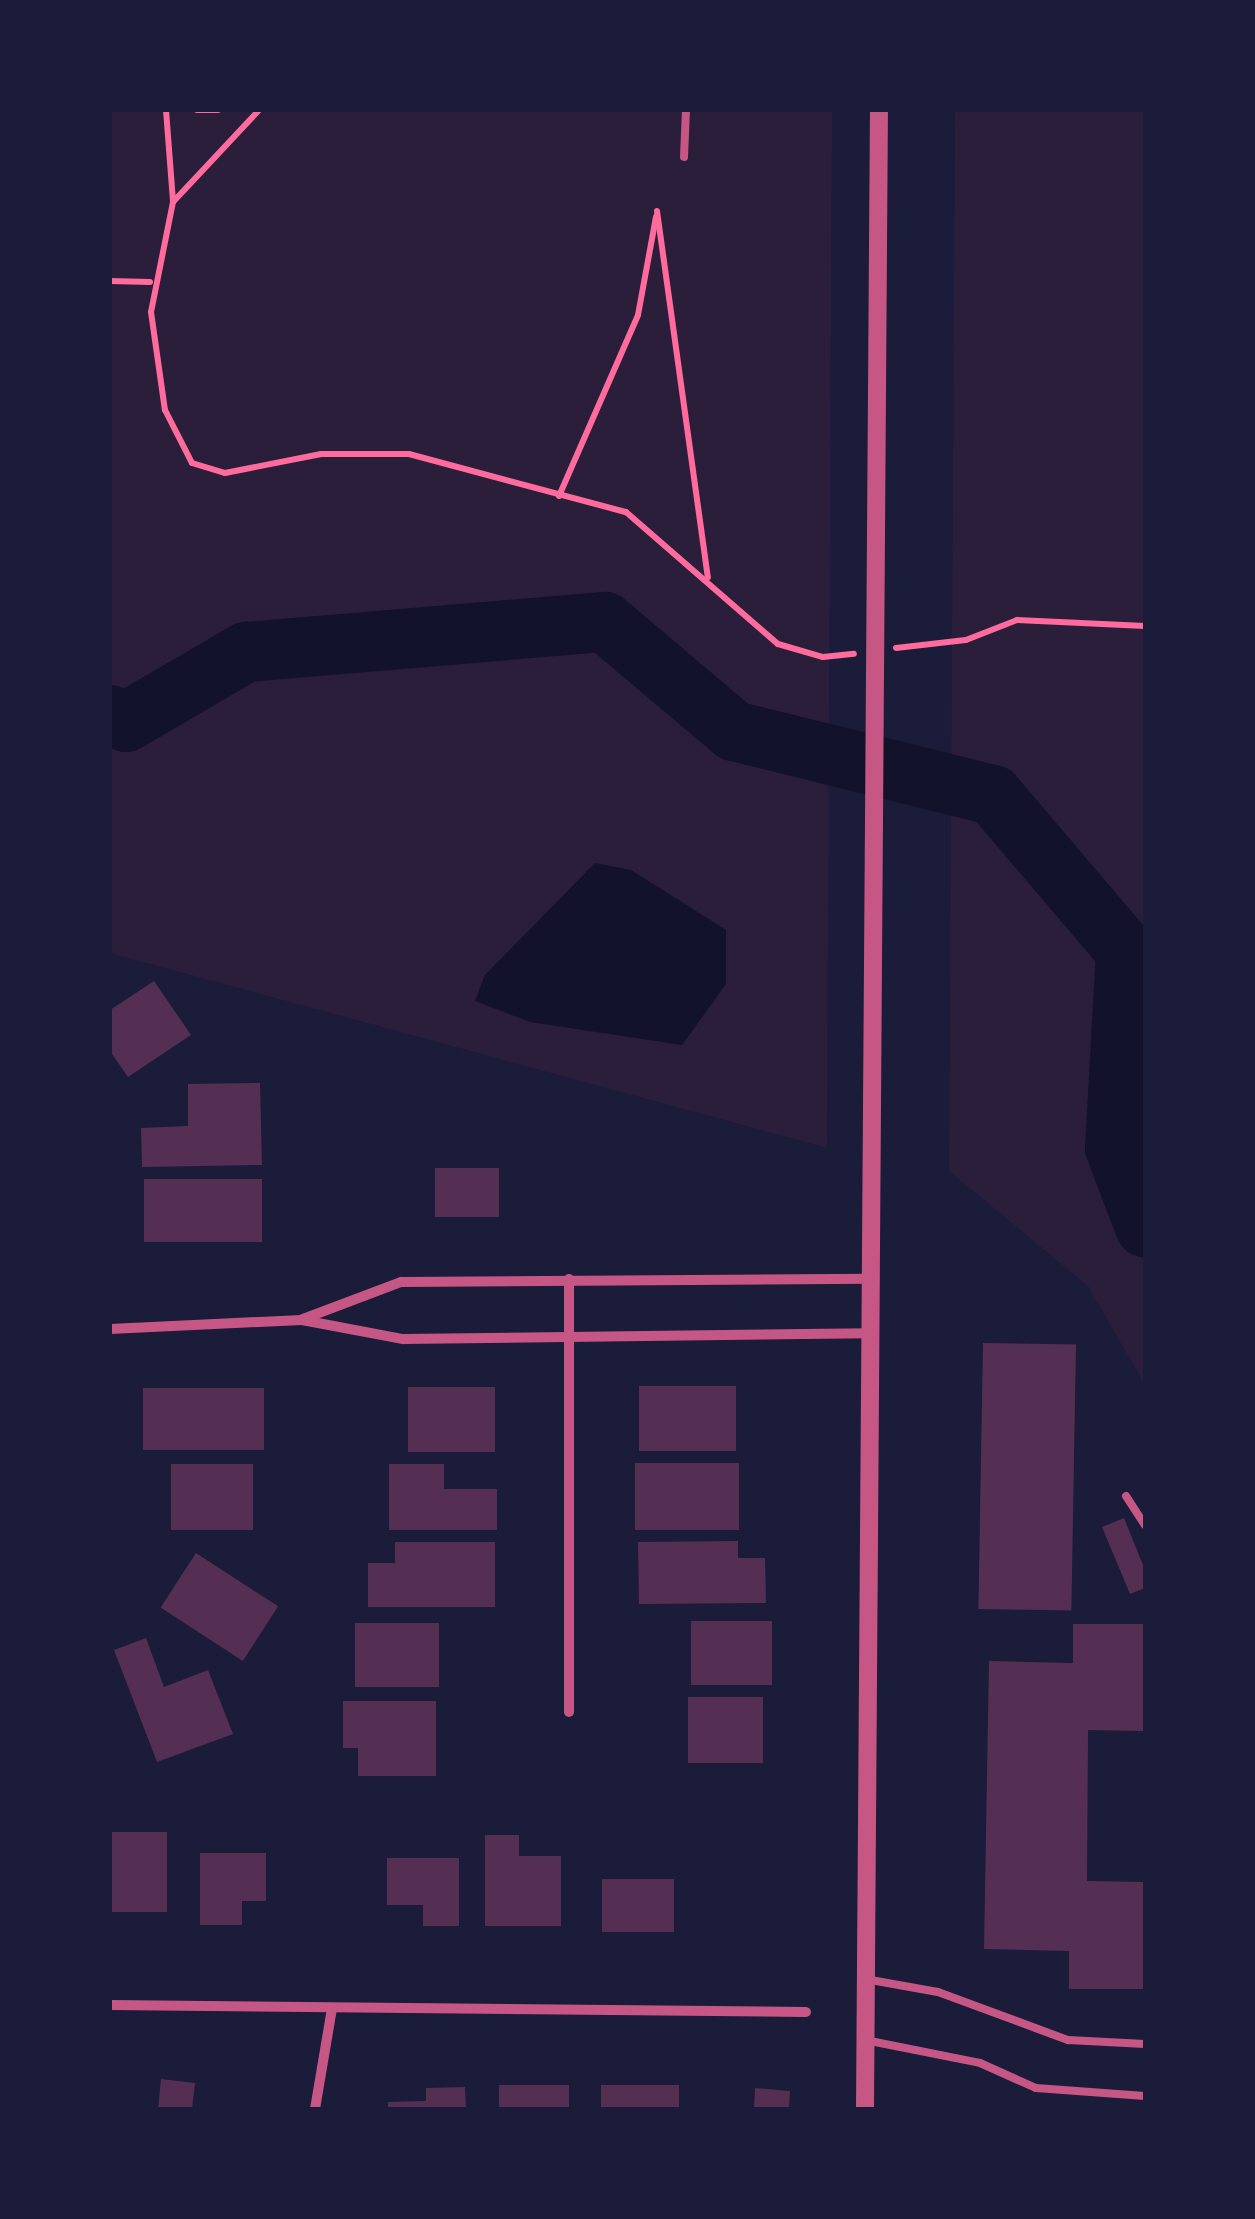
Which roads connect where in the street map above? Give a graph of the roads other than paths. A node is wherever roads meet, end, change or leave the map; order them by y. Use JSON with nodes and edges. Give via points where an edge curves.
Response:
{"nodes":[{"id":1,"x":686,"y":110,"type":"edge"},
{"id":2,"x":879,"y":110,"type":"edge"},
{"id":3,"x":684,"y":156,"type":"dead end"},
{"id":4,"x":569,"y":1279,"type":"junction"},
{"id":5,"x":870,"y":1279,"type":"junction"},
{"id":6,"x":302,"y":1320,"type":"junction"},
{"id":7,"x":110,"y":1330,"type":"edge"},
{"id":8,"x":869,"y":1332,"type":"junction"},
{"id":9,"x":569,"y":1337,"type":"junction"},
{"id":10,"x":1126,"y":1496,"type":"dead end"},
{"id":11,"x":1145,"y":1525,"type":"edge"},
{"id":12,"x":569,"y":1712,"type":"dead end"},
{"id":13,"x":864,"y":1978,"type":"junction"},
{"id":14,"x":110,"y":2005,"type":"edge"},
{"id":15,"x":332,"y":2009,"type":"junction"},
{"id":16,"x":806,"y":2012,"type":"dead end"},
{"id":17,"x":865,"y":2040,"type":"junction"},
{"id":18,"x":1145,"y":2044,"type":"edge"},
{"id":19,"x":1145,"y":2096,"type":"edge"},
{"id":20,"x":315,"y":2109,"type":"edge"},
{"id":21,"x":865,"y":2109,"type":"edge"}],
"edges":[{"from":1,"to":3,"type":"lane"},
{"from":2,"to":5,"type":"street"},
{"from":4,"to":5,"type":"street"},
{"from":4,"to":6,"type":"street","via":[[402,1282]]},
{"from":4,"to":9,"type":"street"},
{"from":5,"to":8,"type":"street"},
{"from":6,"to":7,"type":"street"},
{"from":6,"to":9,"type":"street","via":[[403,1339]]},
{"from":8,"to":9,"type":"street"},
{"from":8,"to":13,"type":"street"},
{"from":9,"to":12,"type":"street"},
{"from":10,"to":11,"type":"lane"},
{"from":13,"to":17,"type":"street"},
{"from":13,"to":18,"type":"lane","via":[[938,1992],[1068,2040]]},
{"from":14,"to":15,"type":"street"},
{"from":15,"to":16,"type":"street"},
{"from":15,"to":20,"type":"street"},
{"from":17,"to":19,"type":"lane","via":[[980,2062],[1036,2088]]},
{"from":17,"to":21,"type":"street"}]}
